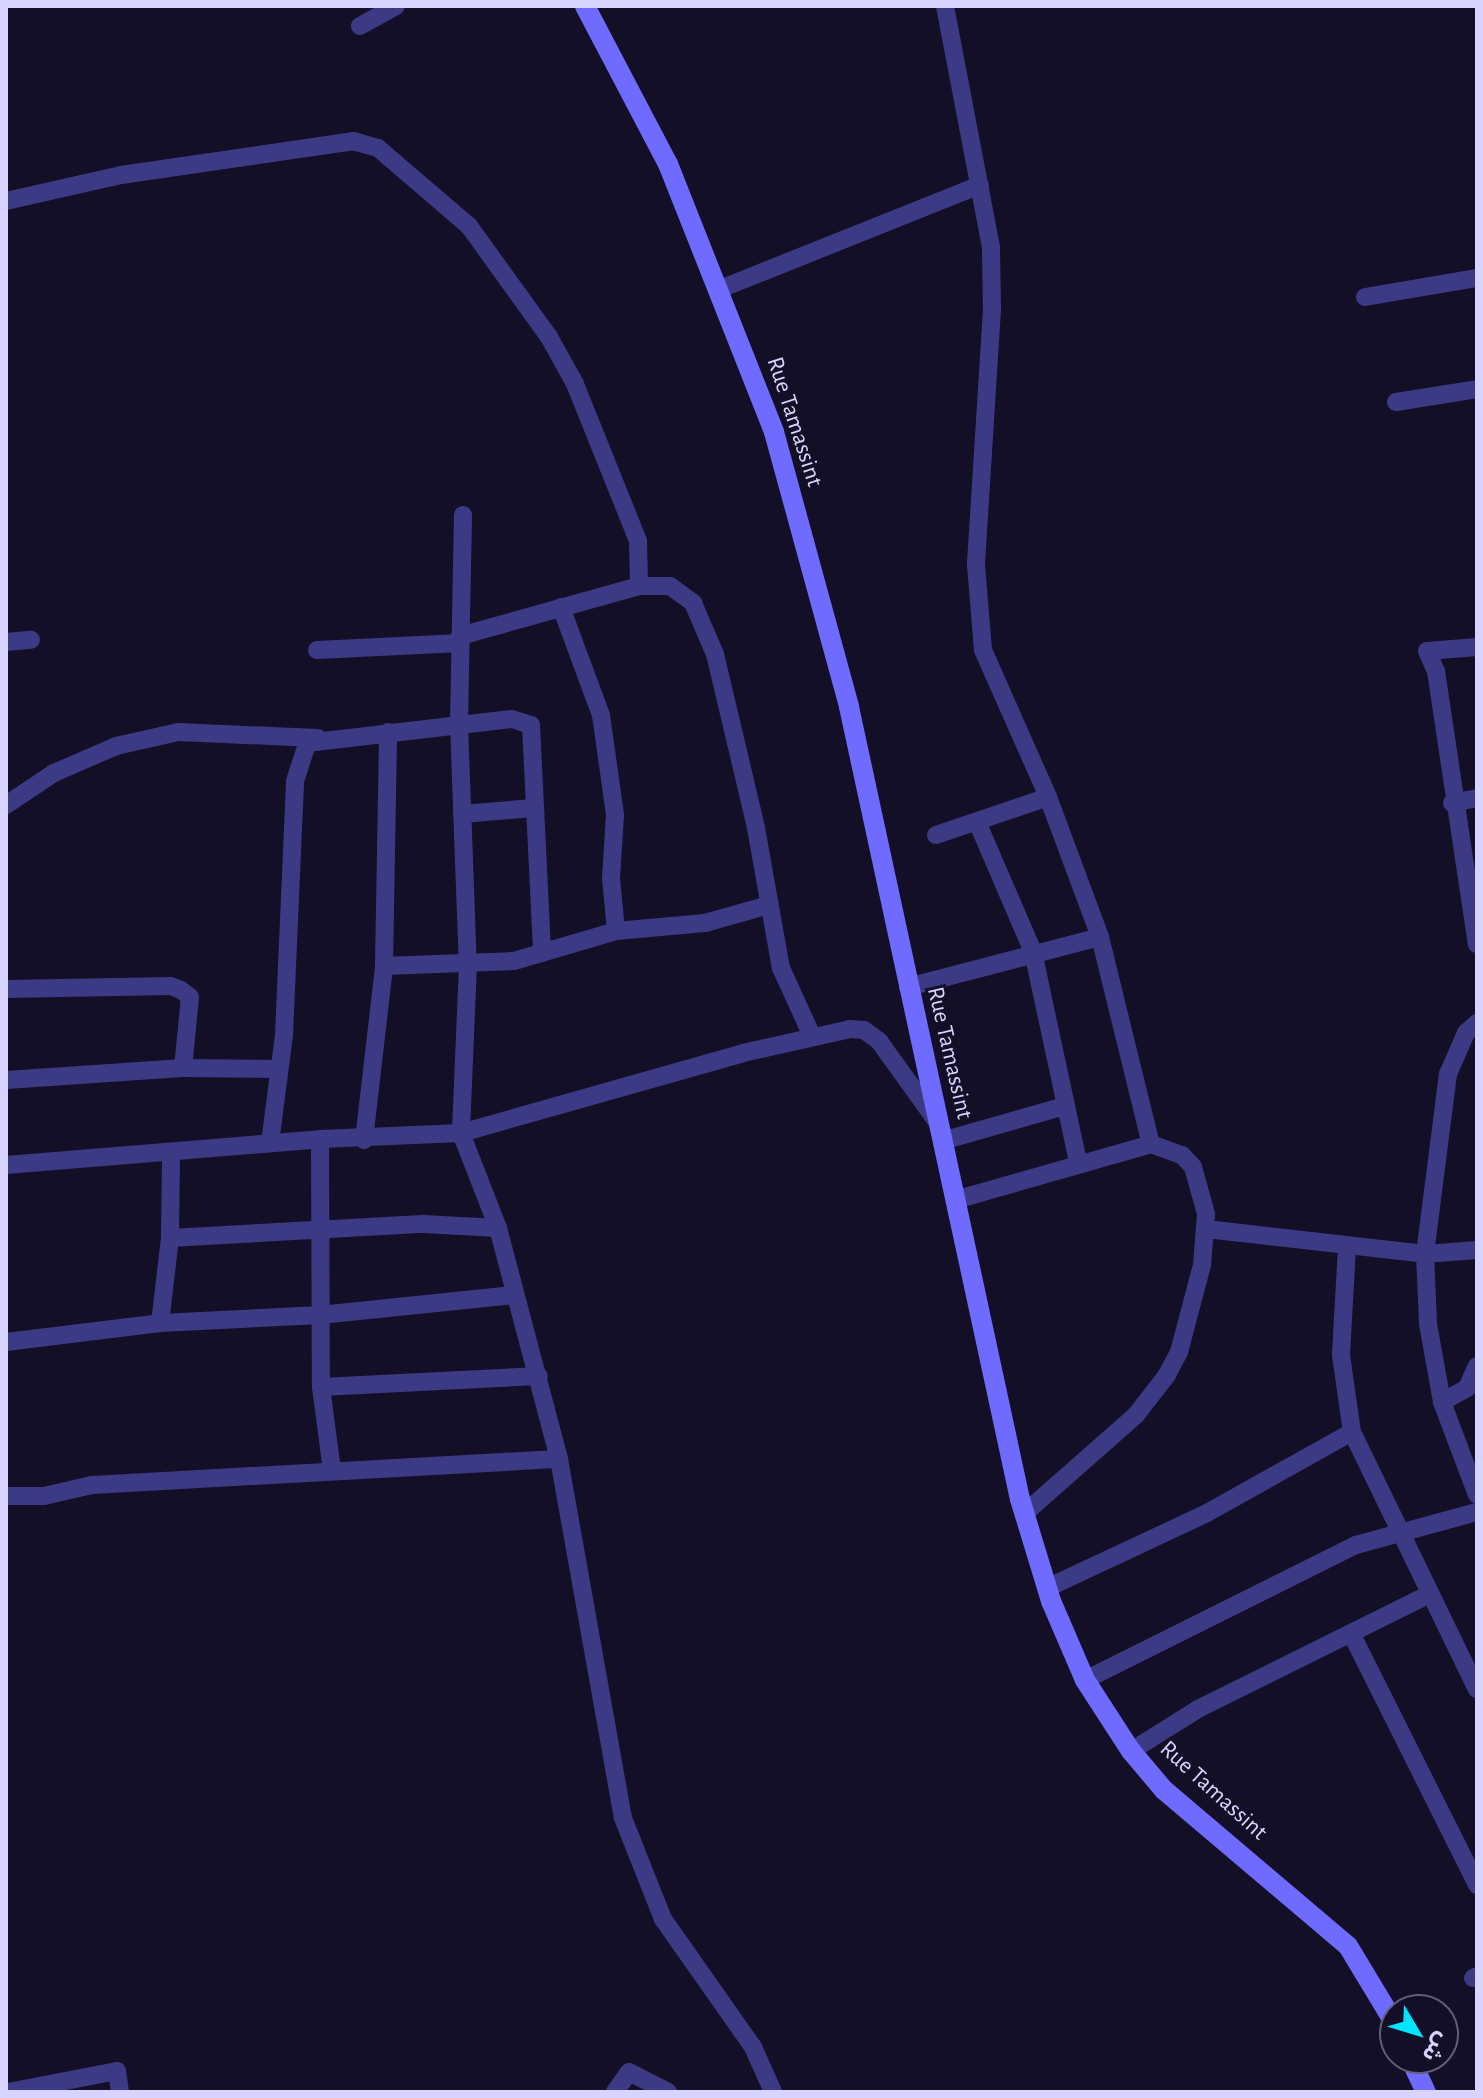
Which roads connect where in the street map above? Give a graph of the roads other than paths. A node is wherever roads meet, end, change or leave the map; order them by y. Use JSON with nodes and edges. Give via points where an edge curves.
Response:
{"nodes":[{"id":1,"x":396,"y":6,"type":"edge"},
{"id":2,"x":585,"y":6,"type":"edge"},
{"id":3,"x":945,"y":6,"type":"edge"},
{"id":4,"x":360,"y":26,"type":"dead end"},
{"id":5,"x":980,"y":185,"type":"junction"},
{"id":6,"x":6,"y":201,"type":"edge"},
{"id":7,"x":1477,"y":278,"type":"edge"},
{"id":8,"x":720,"y":289,"type":"junction"},
{"id":9,"x":1365,"y":297,"type":"dead end"},
{"id":10,"x":1477,"y":389,"type":"edge"},
{"id":11,"x":1396,"y":402,"type":"dead end"},
{"id":12,"x":463,"y":515,"type":"dead end"},
{"id":13,"x":639,"y":586,"type":"junction"},
{"id":14,"x":561,"y":607,"type":"junction"},
{"id":15,"x":460,"y":639,"type":"junction"},
{"id":16,"x":31,"y":640,"type":"dead end"},
{"id":17,"x":6,"y":642,"type":"edge"},
{"id":18,"x":1477,"y":647,"type":"edge"},
{"id":19,"x":317,"y":650,"type":"dead end"},
{"id":20,"x":459,"y":724,"type":"junction"},
{"id":21,"x":388,"y":732,"type":"junction"},
{"id":22,"x":320,"y":738,"type":"junction"},
{"id":23,"x":1048,"y":797,"type":"junction"},
{"id":24,"x":1477,"y":798,"type":"edge"},
{"id":25,"x":1452,"y":803,"type":"junction"},
{"id":26,"x":6,"y":805,"type":"edge"},
{"id":27,"x":533,"y":808,"type":"junction"},
{"id":28,"x":462,"y":814,"type":"junction"},
{"id":29,"x":978,"y":824,"type":"junction"},
{"id":30,"x":936,"y":835,"type":"dead end"},
{"id":31,"x":769,"y":905,"type":"junction"},
{"id":32,"x":1475,"y":911,"type":"edge"},
{"id":33,"x":616,"y":931,"type":"junction"},
{"id":34,"x":1100,"y":937,"type":"junction"},
{"id":35,"x":1477,"y":944,"type":"edge"},
{"id":36,"x":1033,"y":952,"type":"junction"},
{"id":37,"x":542,"y":953,"type":"junction"},
{"id":38,"x":468,"y":964,"type":"junction"},
{"id":39,"x":384,"y":966,"type":"junction"},
{"id":40,"x":908,"y":987,"type":"junction"},
{"id":41,"x":6,"y":989,"type":"edge"},
{"id":42,"x":1477,"y":1023,"type":"edge"},
{"id":43,"x":812,"y":1036,"type":"junction"},
{"id":44,"x":183,"y":1068,"type":"junction"},
{"id":45,"x":279,"y":1069,"type":"junction"},
{"id":46,"x":6,"y":1080,"type":"edge"},
{"id":47,"x":1065,"y":1106,"type":"junction"},
{"id":48,"x":461,"y":1133,"type":"junction"},
{"id":49,"x":941,"y":1133,"type":"junction"},
{"id":50,"x":320,"y":1139,"type":"junction"},
{"id":51,"x":364,"y":1140,"type":"junction"},
{"id":52,"x":270,"y":1143,"type":"junction"},
{"id":53,"x":1151,"y":1144,"type":"junction"},
{"id":54,"x":171,"y":1152,"type":"junction"},
{"id":55,"x":1078,"y":1162,"type":"junction"},
{"id":56,"x":6,"y":1165,"type":"edge"},
{"id":57,"x":955,"y":1200,"type":"junction"},
{"id":58,"x":498,"y":1228,"type":"junction"},
{"id":59,"x":1206,"y":1229,"type":"junction"},
{"id":60,"x":320,"y":1232,"type":"junction"},
{"id":61,"x":170,"y":1238,"type":"junction"},
{"id":62,"x":1347,"y":1247,"type":"junction"},
{"id":63,"x":1477,"y":1250,"type":"edge"},
{"id":64,"x":1425,"y":1254,"type":"junction"},
{"id":65,"x":515,"y":1295,"type":"junction"},
{"id":66,"x":320,"y":1315,"type":"junction"},
{"id":67,"x":160,"y":1323,"type":"junction"},
{"id":68,"x":6,"y":1342,"type":"edge"},
{"id":69,"x":1477,"y":1366,"type":"edge"},
{"id":70,"x":539,"y":1376,"type":"junction"},
{"id":71,"x":321,"y":1387,"type":"junction"},
{"id":72,"x":1472,"y":1391,"type":"edge"},
{"id":73,"x":1442,"y":1402,"type":"junction"},
{"id":74,"x":1352,"y":1432,"type":"junction"},
{"id":75,"x":559,"y":1459,"type":"junction"},
{"id":76,"x":332,"y":1471,"type":"junction"},
{"id":77,"x":1477,"y":1495,"type":"edge"},
{"id":78,"x":6,"y":1496,"type":"edge"},
{"id":79,"x":1477,"y":1512,"type":"edge"},
{"id":80,"x":1025,"y":1513,"type":"junction"},
{"id":81,"x":1403,"y":1531,"type":"junction"},
{"id":82,"x":1047,"y":1588,"type":"junction"},
{"id":83,"x":1430,"y":1594,"type":"junction"},
{"id":84,"x":1352,"y":1635,"type":"junction"},
{"id":85,"x":1085,"y":1680,"type":"junction"},
{"id":86,"x":1477,"y":1689,"type":"edge"},
{"id":87,"x":1131,"y":1751,"type":"junction"},
{"id":88,"x":1477,"y":1885,"type":"edge"},
{"id":89,"x":1379,"y":1997,"type":"edge"},
{"id":90,"x":13,"y":2091,"type":"edge"},
{"id":91,"x":120,"y":2092,"type":"edge"},
{"id":92,"x":615,"y":2092,"type":"edge"},
{"id":93,"x":668,"y":2092,"type":"edge"},
{"id":94,"x":773,"y":2092,"type":"edge"}],
"edges":[{"from":1,"to":4,"type":"street"},
{"from":2,"to":8,"type":"main road","name":"Rue Tamassint","via":[[668,164]]},
{"from":3,"to":5,"type":"street"},
{"from":5,"to":8,"type":"street"},
{"from":5,"to":23,"type":"street","via":[[991,248],[992,309],[977,598],[983,650]]},
{"from":6,"to":13,"type":"street","via":[[121,175],[353,141],[378,148],[469,226],[549,337],[575,384],[638,541]]},
{"from":7,"to":9,"type":"street"},
{"from":8,"to":40,"type":"main road","name":"Rue Tamassint","via":[[774,432],[849,707]]},
{"from":10,"to":11,"type":"street"},
{"from":12,"to":15,"type":"street"},
{"from":13,"to":14,"type":"street"},
{"from":13,"to":31,"type":"street","via":[[681,590],[693,603],[715,654]]},
{"from":14,"to":15,"type":"street"},
{"from":14,"to":33,"type":"street","via":[[601,715],[615,815],[611,878]]},
{"from":15,"to":19,"type":"street"},
{"from":15,"to":20,"type":"street"},
{"from":16,"to":17,"type":"street"},
{"from":18,"to":25,"type":"street","via":[[1427,651],[1436,671]]},
{"from":20,"to":21,"type":"street"},
{"from":20,"to":27,"type":"street","via":[[512,719],[531,725]]},
{"from":20,"to":28,"type":"street"},
{"from":21,"to":22,"type":"street"},
{"from":21,"to":39,"type":"street"},
{"from":22,"to":26,"type":"street","via":[[178,732],[116,746],[54,773]]},
{"from":22,"to":45,"type":"street","via":[[307,743],[295,781]]},
{"from":23,"to":29,"type":"street"},
{"from":23,"to":34,"type":"street"},
{"from":24,"to":25,"type":"street"},
{"from":25,"to":32,"type":"street"},
{"from":27,"to":28,"type":"street"},
{"from":27,"to":37,"type":"street"},
{"from":28,"to":38,"type":"street"},
{"from":29,"to":30,"type":"street"},
{"from":29,"to":36,"type":"street"},
{"from":31,"to":33,"type":"street","via":[[705,923]]},
{"from":31,"to":43,"type":"street","via":[[781,968]]},
{"from":32,"to":35,"type":"street"},
{"from":33,"to":37,"type":"street"},
{"from":34,"to":36,"type":"street"},
{"from":34,"to":53,"type":"street"},
{"from":36,"to":40,"type":"street"},
{"from":36,"to":47,"type":"street"},
{"from":37,"to":38,"type":"street"},
{"from":38,"to":39,"type":"street"},
{"from":38,"to":48,"type":"street"},
{"from":39,"to":51,"type":"street"},
{"from":40,"to":49,"type":"main road","name":"Rue Tamassint"},
{"from":41,"to":44,"type":"street","via":[[181,990],[190,997]]},
{"from":42,"to":64,"type":"street","via":[[1466,1033],[1448,1074]]},
{"from":43,"to":48,"type":"street"},
{"from":43,"to":49,"type":"street","via":[[864,1030],[879,1041]]},
{"from":44,"to":45,"type":"street"},
{"from":44,"to":46,"type":"street"},
{"from":45,"to":52,"type":"street"},
{"from":47,"to":49,"type":"street"},
{"from":47,"to":55,"type":"street"},
{"from":48,"to":51,"type":"street"},
{"from":48,"to":58,"type":"street"},
{"from":49,"to":57,"type":"main road","name":"Rue Tamassint"},
{"from":50,"to":51,"type":"street"},
{"from":50,"to":52,"type":"street"},
{"from":50,"to":60,"type":"street"},
{"from":52,"to":54,"type":"street"},
{"from":53,"to":55,"type":"street"},
{"from":53,"to":59,"type":"street","via":[[1182,1155],[1193,1167]]},
{"from":54,"to":56,"type":"street"},
{"from":54,"to":61,"type":"street"},
{"from":55,"to":57,"type":"street"},
{"from":57,"to":80,"type":"main road","name":"Rue Tamassint"},
{"from":58,"to":60,"type":"street","via":[[423,1224]]},
{"from":58,"to":65,"type":"street"},
{"from":59,"to":62,"type":"street"},
{"from":59,"to":80,"type":"street","via":[[1189,1320],[1167,1375],[1136,1415]]},
{"from":60,"to":61,"type":"street"},
{"from":60,"to":66,"type":"street"},
{"from":61,"to":67,"type":"street"},
{"from":62,"to":64,"type":"street"},
{"from":62,"to":74,"type":"street","via":[[1341,1355]]},
{"from":63,"to":64,"type":"street"},
{"from":64,"to":73,"type":"street","via":[[1428,1324]]},
{"from":65,"to":66,"type":"street"},
{"from":65,"to":70,"type":"street"},
{"from":66,"to":67,"type":"street"},
{"from":66,"to":71,"type":"street"},
{"from":67,"to":68,"type":"street"},
{"from":69,"to":72,"type":"street"},
{"from":70,"to":71,"type":"street"},
{"from":70,"to":75,"type":"street"},
{"from":71,"to":76,"type":"street"},
{"from":72,"to":73,"type":"street"},
{"from":73,"to":77,"type":"street"},
{"from":74,"to":81,"type":"street"},
{"from":74,"to":82,"type":"street","via":[[1207,1513]]},
{"from":75,"to":76,"type":"street"},
{"from":75,"to":94,"type":"street","via":[[623,1818],[663,1919],[753,2047]]},
{"from":76,"to":78,"type":"street","via":[[92,1485],[44,1496]]},
{"from":79,"to":81,"type":"street"},
{"from":80,"to":82,"type":"main road","name":"Rue Tamassint"},
{"from":81,"to":83,"type":"street"},
{"from":81,"to":85,"type":"street","via":[[1356,1545]]},
{"from":82,"to":85,"type":"main road","name":"Rue Tamassint"},
{"from":83,"to":84,"type":"street"},
{"from":83,"to":86,"type":"street"},
{"from":84,"to":87,"type":"street","via":[[1198,1709]]},
{"from":84,"to":88,"type":"street"},
{"from":85,"to":87,"type":"main road","name":"Rue Tamassint"},
{"from":87,"to":89,"type":"main road","name":"Rue Tamassint","via":[[1164,1790],[1348,1946]]},
{"from":90,"to":91,"type":"street","via":[[117,2071]]},
{"from":92,"to":93,"type":"street","via":[[629,2072]]}]}
